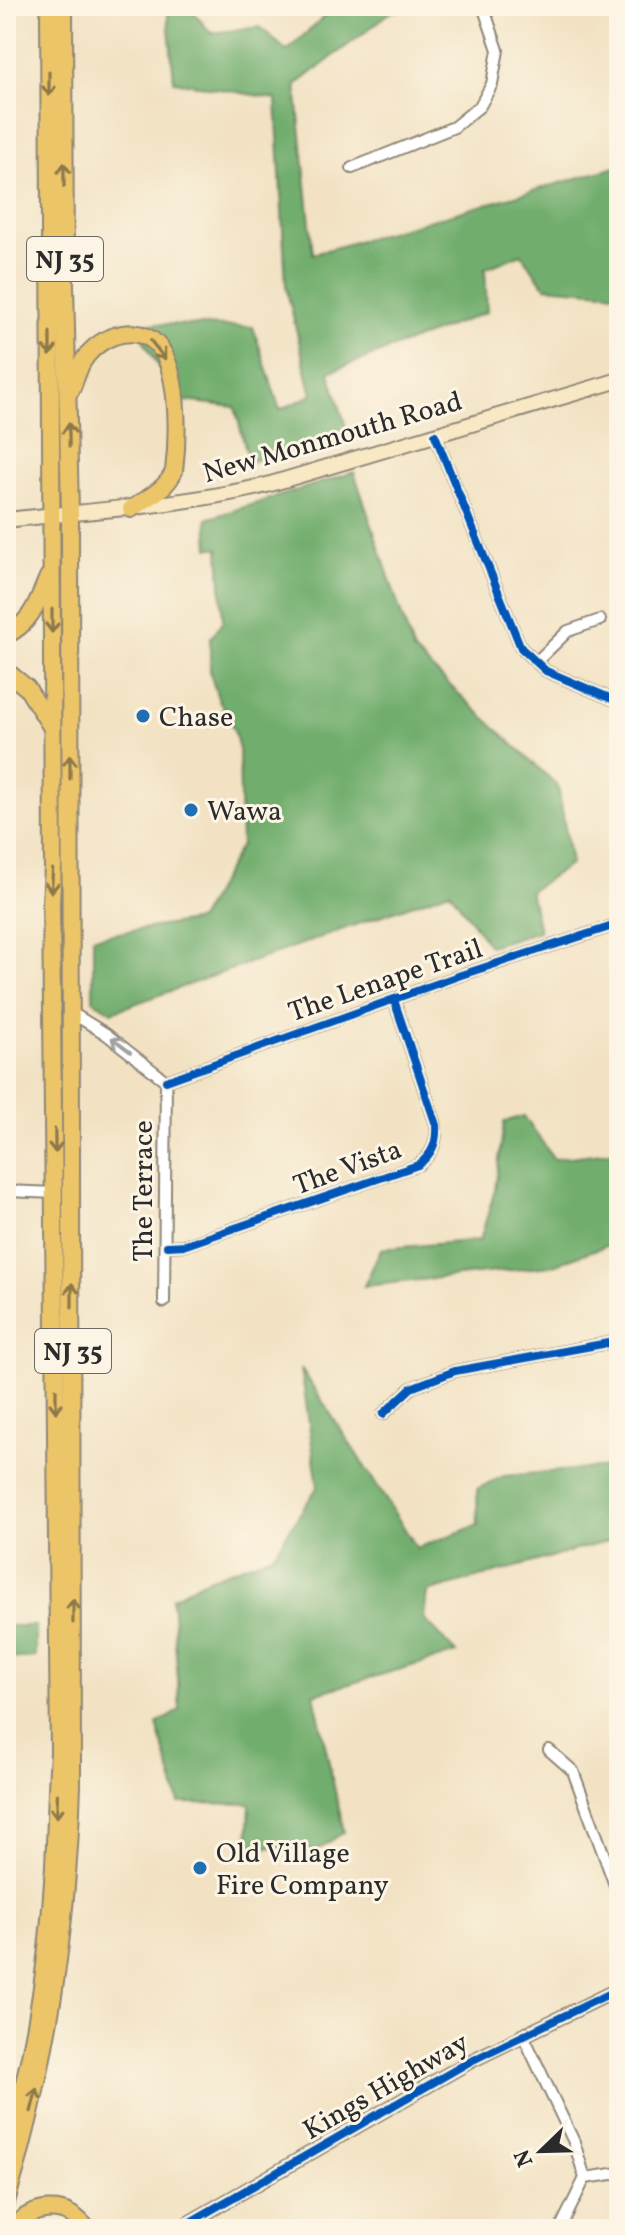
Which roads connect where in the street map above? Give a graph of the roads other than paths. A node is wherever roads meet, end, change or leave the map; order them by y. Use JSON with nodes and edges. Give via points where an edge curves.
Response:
{"nodes":[{"id":1,"x":49,"y":6,"type":"edge"},
{"id":2,"x":64,"y":6,"type":"edge"},
{"id":3,"x":483,"y":6,"type":"edge"},
{"id":4,"x":352,"y":168,"type":"dead end"},
{"id":5,"x":619,"y":380,"type":"edge"},
{"id":6,"x":68,"y":399,"type":"junction"},
{"id":7,"x":435,"y":435,"type":"junction"},
{"id":8,"x":131,"y":509,"type":"junction"},
{"id":9,"x":70,"y":513,"type":"junction"},
{"id":10,"x":50,"y":515,"type":"junction"},
{"id":11,"x":6,"y":520,"type":"edge"},
{"id":12,"x":51,"y":569,"type":"junction"},
{"id":13,"x":600,"y":620,"type":"dead end"},
{"id":14,"x":6,"y":635,"type":"edge"},
{"id":15,"x":536,"y":662,"type":"junction"},
{"id":16,"x":6,"y":671,"type":"edge"},
{"id":17,"x":619,"y":702,"type":"edge"},
{"id":18,"x":52,"y":728,"type":"junction"},
{"id":19,"x":619,"y":924,"type":"edge"},
{"id":20,"x":394,"y":1000,"type":"junction"},
{"id":21,"x":72,"y":1013,"type":"junction"},
{"id":22,"x":166,"y":1081,"type":"junction"},
{"id":23,"x":6,"y":1191,"type":"edge"},
{"id":24,"x":56,"y":1193,"type":"junction"},
{"id":25,"x":167,"y":1246,"type":"junction"},
{"id":26,"x":164,"y":1302,"type":"dead end"},
{"id":27,"x":619,"y":1341,"type":"edge"},
{"id":28,"x":383,"y":1414,"type":"dead end"},
{"id":29,"x":549,"y":1750,"type":"dead end"},
{"id":30,"x":619,"y":1896,"type":"edge"},
{"id":31,"x":619,"y":1989,"type":"edge"},
{"id":32,"x":523,"y":2035,"type":"junction"},
{"id":33,"x":6,"y":2149,"type":"edge"},
{"id":34,"x":619,"y":2173,"type":"edge"},
{"id":35,"x":585,"y":2178,"type":"junction"},
{"id":36,"x":6,"y":2202,"type":"edge"},
{"id":37,"x":11,"y":2229,"type":"edge"},
{"id":38,"x":87,"y":2229,"type":"edge"},
{"id":39,"x":178,"y":2229,"type":"edge"},
{"id":40,"x":560,"y":2229,"type":"edge"}],
"edges":[{"from":1,"to":10,"type":"highway","number":"NJ 35","one_way":true},
{"from":6,"to":2,"type":"highway","number":"NJ 35","one_way":true},
{"from":3,"to":4,"type":"street","via":[[498,50],[492,84],[480,106],[454,127]]},
{"from":5,"to":7,"type":"main road","name":"New Monmouth Road"},
{"from":6,"to":8,"type":"highway","one_way":true,"via":[[83,361],[110,336],[137,334],[154,342],[165,356],[175,410],[174,471],[156,493]]},
{"from":9,"to":6,"type":"highway","number":"NJ 35","one_way":true},
{"from":7,"to":8,"type":"main road","name":"New Monmouth Road","via":[[240,492]]},
{"from":7,"to":15,"type":"street","via":[[515,638]]},
{"from":8,"to":9,"type":"main road","name":"New Monmouth Road"},
{"from":9,"to":10,"type":"main road","name":"New Monmouth Road"},
{"from":21,"to":9,"type":"highway","number":"NJ 35","one_way":true},
{"from":10,"to":11,"type":"main road","name":"New Monmouth Road"},
{"from":10,"to":12,"type":"highway","number":"NJ 35"},
{"from":12,"to":14,"type":"highway","via":[[35,610]]},
{"from":12,"to":18,"type":"highway","number":"NJ 35","one_way":true},
{"from":13,"to":15,"type":"street","via":[[568,631]]},
{"from":15,"to":17,"type":"street"},
{"from":16,"to":18,"type":"highway","via":[[27,688]]},
{"from":18,"to":24,"type":"highway","number":"NJ 35","one_way":true},
{"from":19,"to":20,"type":"street","name":"The Lenape Trail"},
{"from":20,"to":22,"type":"street","name":"The Lenape Trail"},
{"from":20,"to":25,"type":"street","name":"The Vista","via":[[436,1125],[430,1154],[418,1165],[186,1245]]},
{"from":22,"to":21,"type":"street","one_way":true},
{"from":36,"to":21,"type":"highway","number":"NJ 35","one_way":true,"via":[[52,2017],[69,1864],[74,1689]]},
{"from":22,"to":25,"type":"street","name":"The Terrace"},
{"from":23,"to":24,"type":"street"},
{"from":24,"to":33,"type":"highway","number":"NJ 35","one_way":true,"via":[[59,1752],[54,1878],[29,2053]]},
{"from":25,"to":26,"type":"street","name":"The Terrace"},
{"from":27,"to":28,"type":"street","via":[[455,1371],[411,1388]]},
{"from":29,"to":30,"type":"street","via":[[573,1771]]},
{"from":31,"to":32,"type":"street","name":"Kings Highway"},
{"from":32,"to":35,"type":"street","via":[[574,2142]]},
{"from":32,"to":39,"type":"street","name":"Kings Highway"},
{"from":34,"to":35,"type":"street"},
{"from":35,"to":40,"type":"street"},
{"from":37,"to":38,"type":"highway","via":[[34,2212],[49,2209],[69,2213]]}]}
